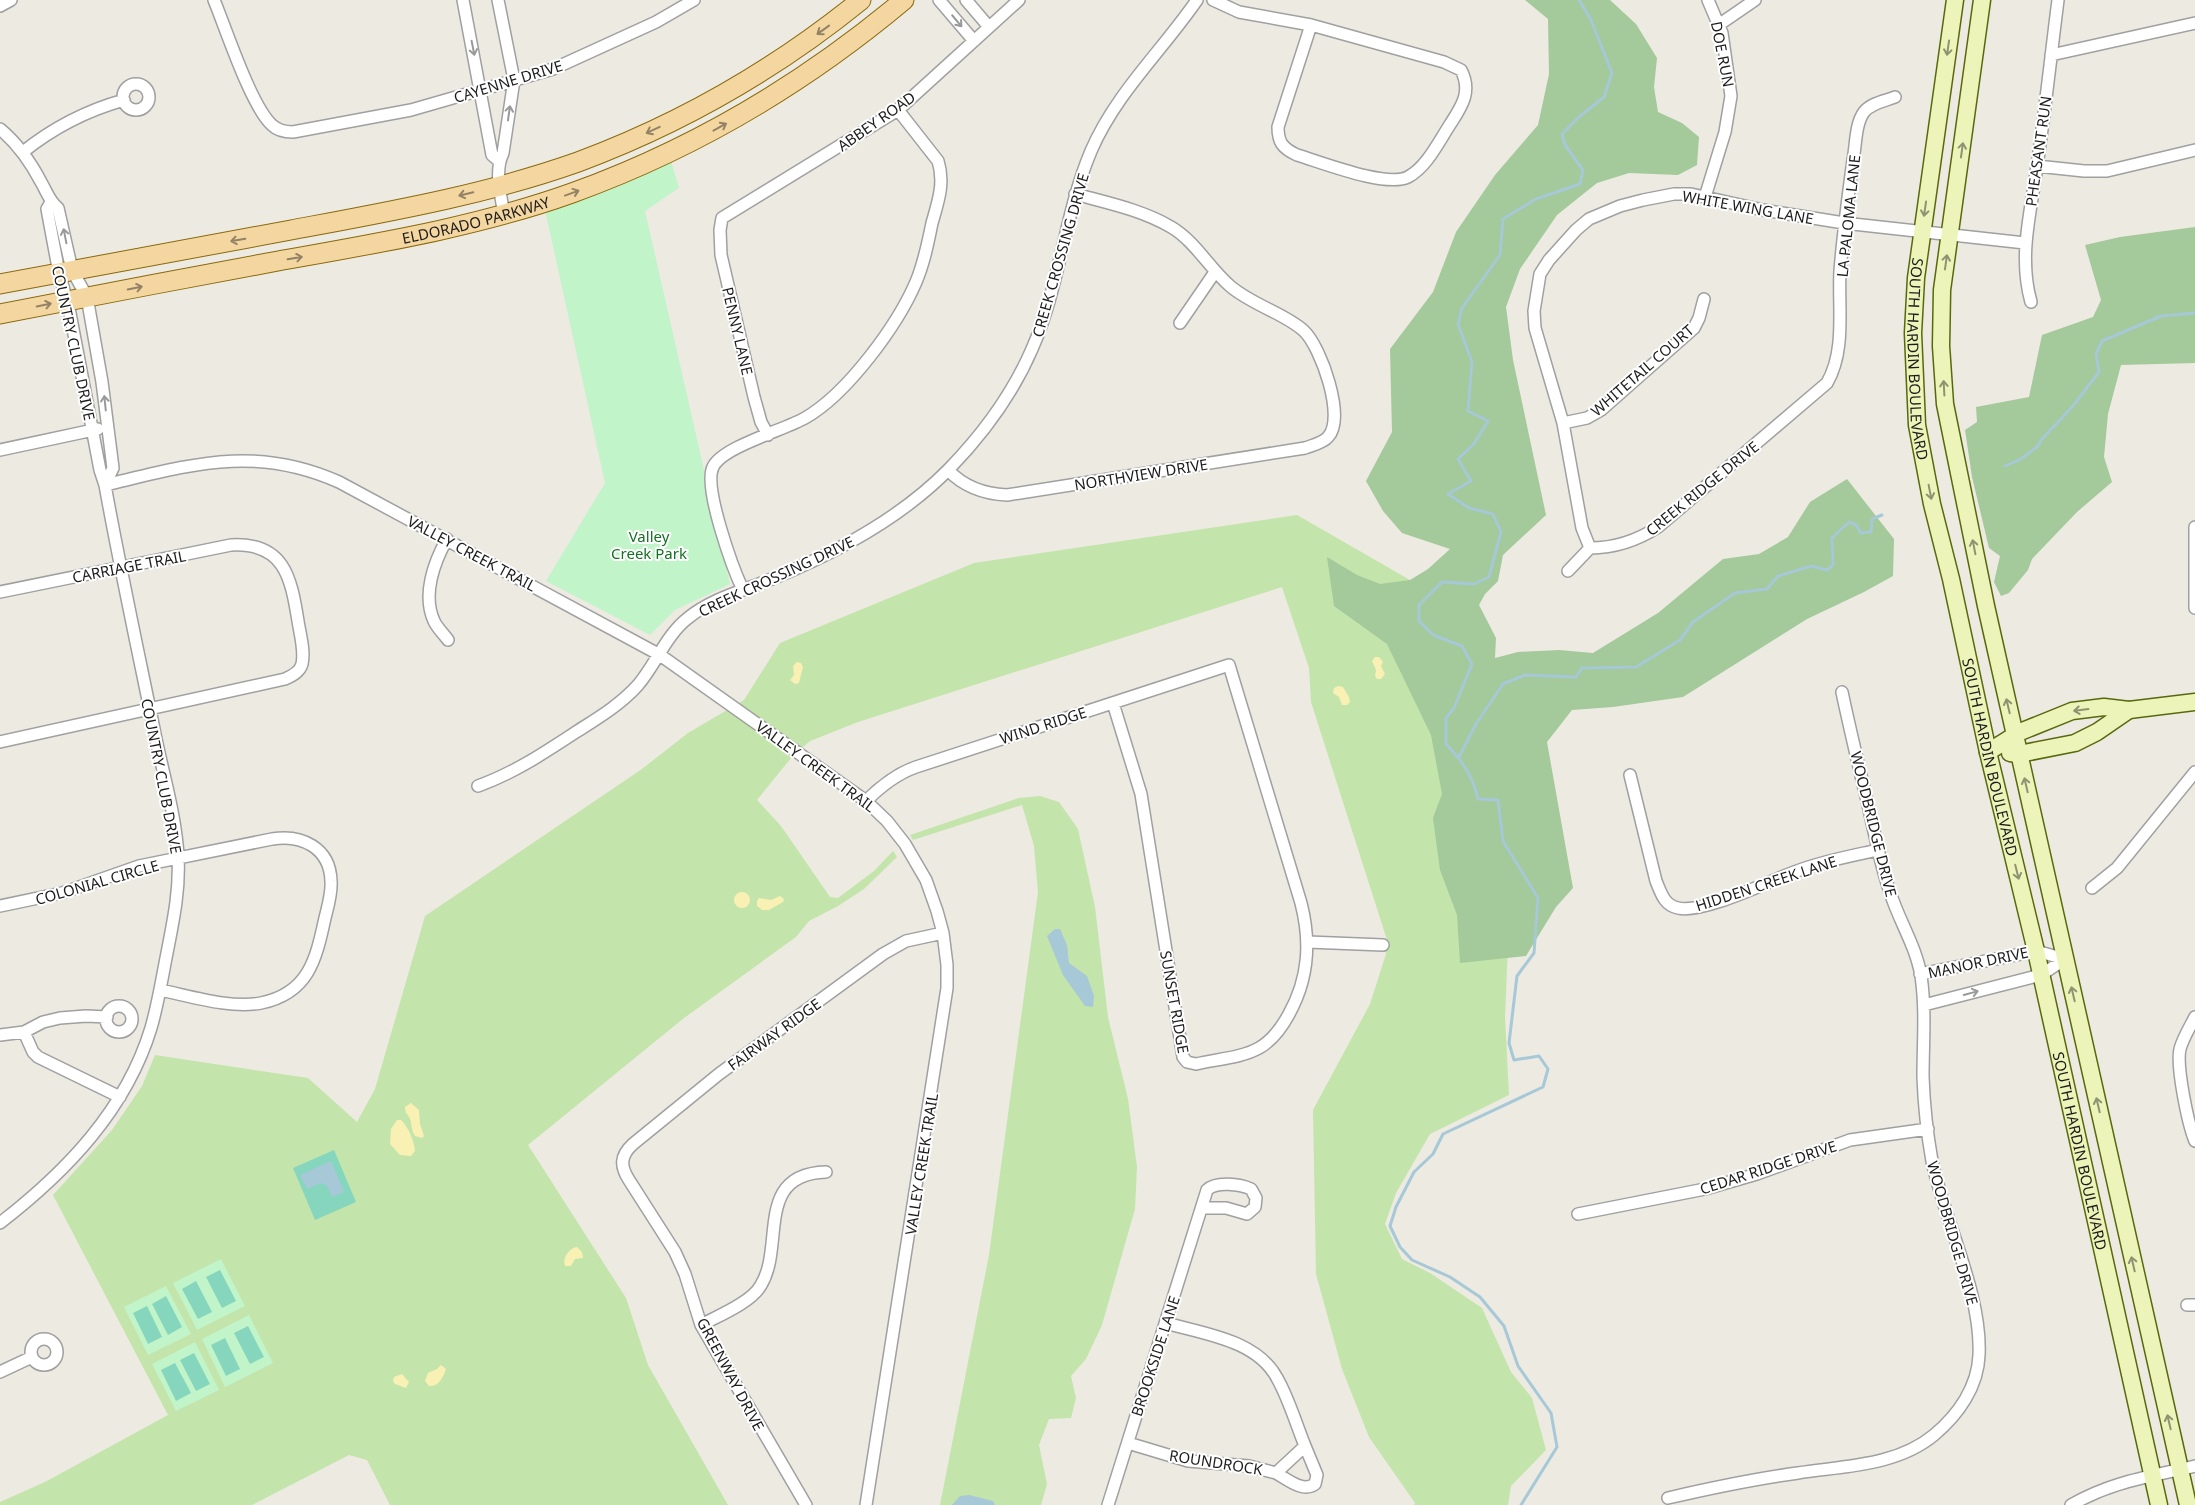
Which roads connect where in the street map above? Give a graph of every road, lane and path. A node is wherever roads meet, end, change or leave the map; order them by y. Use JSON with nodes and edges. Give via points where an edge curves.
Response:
{"nodes":[{"id":1,"x":11,"y":0,"type":"edge"},
{"id":2,"x":214,"y":0,"type":"edge"},
{"id":3,"x":463,"y":0,"type":"edge"},
{"id":4,"x":498,"y":0,"type":"edge"},
{"id":5,"x":694,"y":0,"type":"edge"},
{"id":6,"x":861,"y":0,"type":"edge"},
{"id":7,"x":904,"y":0,"type":"edge"},
{"id":8,"x":939,"y":0,"type":"edge"},
{"id":9,"x":966,"y":0,"type":"edge"},
{"id":10,"x":1019,"y":0,"type":"edge"},
{"id":11,"x":1197,"y":0,"type":"edge"},
{"id":12,"x":1213,"y":0,"type":"edge"},
{"id":13,"x":1708,"y":0,"type":"edge"},
{"id":14,"x":1755,"y":0,"type":"edge"},
{"id":15,"x":1955,"y":0,"type":"edge"},
{"id":16,"x":1982,"y":0,"type":"edge"},
{"id":17,"x":2058,"y":0,"type":"edge"},
{"id":18,"x":0,"y":6,"type":"edge"},
{"id":19,"x":1720,"y":24,"type":"junction"},
{"id":20,"x":2195,"y":24,"type":"edge"},
{"id":21,"x":1311,"y":25,"type":"junction"},
{"id":22,"x":989,"y":27,"type":"junction"},
{"id":23,"x":974,"y":41,"type":"junction"},
{"id":24,"x":2051,"y":55,"type":"junction"},
{"id":25,"x":514,"y":80,"type":"junction"},
{"id":26,"x":481,"y":89,"type":"junction"},
{"id":27,"x":1895,"y":97,"type":"dead end"},
{"id":28,"x":124,"y":100,"type":"dead end"},
{"id":29,"x":898,"y":110,"type":"junction"},
{"id":30,"x":0,"y":129,"type":"edge"},
{"id":31,"x":2195,"y":150,"type":"edge"},
{"id":32,"x":23,"y":152,"type":"junction"},
{"id":33,"x":499,"y":161,"type":"junction"},
{"id":34,"x":2037,"y":166,"type":"junction"},
{"id":35,"x":500,"y":186,"type":"junction"},
{"id":36,"x":1075,"y":194,"type":"junction"},
{"id":37,"x":1705,"y":197,"type":"junction"},
{"id":38,"x":504,"y":214,"type":"junction"},
{"id":39,"x":1844,"y":223,"type":"junction"},
{"id":40,"x":721,"y":224,"type":"joint"},
{"id":41,"x":1922,"y":232,"type":"junction"},
{"id":42,"x":1951,"y":233,"type":"junction"},
{"id":43,"x":2025,"y":243,"type":"junction"},
{"id":44,"x":66,"y":272,"type":"junction"},
{"id":45,"x":1216,"y":272,"type":"junction"},
{"id":46,"x":0,"y":284,"type":"edge"},
{"id":47,"x":87,"y":297,"type":"junction"},
{"id":48,"x":1704,"y":299,"type":"dead end"},
{"id":49,"x":68,"y":301,"type":"junction"},
{"id":50,"x":2031,"y":302,"type":"dead end"},
{"id":51,"x":0,"y":314,"type":"edge"},
{"id":52,"x":1180,"y":323,"type":"dead end"},
{"id":53,"x":98,"y":362,"type":"junction"},
{"id":54,"x":80,"y":365,"type":"junction"},
{"id":55,"x":1826,"y":383,"type":"joint"},
{"id":56,"x":1564,"y":423,"type":"junction"},
{"id":57,"x":108,"y":427,"type":"junction"},
{"id":58,"x":92,"y":430,"type":"junction"},
{"id":59,"x":768,"y":435,"type":"junction"},
{"id":60,"x":0,"y":450,"type":"edge"},
{"id":61,"x":948,"y":470,"type":"junction"},
{"id":62,"x":106,"y":485,"type":"junction"},
{"id":63,"x":2195,"y":527,"type":"edge"},
{"id":64,"x":447,"y":539,"type":"junction"},
{"id":65,"x":1590,"y":548,"type":"junction"},
{"id":66,"x":120,"y":567,"type":"junction"},
{"id":67,"x":1568,"y":571,"type":"dead end"},
{"id":68,"x":743,"y":590,"type":"junction"},
{"id":69,"x":0,"y":592,"type":"edge"},
{"id":70,"x":2195,"y":608,"type":"edge"},
{"id":71,"x":448,"y":640,"type":"dead end"},
{"id":72,"x":660,"y":655,"type":"junction"},
{"id":73,"x":1229,"y":665,"type":"joint"},
{"id":74,"x":1842,"y":692,"type":"dead end"},
{"id":75,"x":2195,"y":702,"type":"edge"},
{"id":76,"x":1113,"y":703,"type":"junction"},
{"id":77,"x":150,"y":709,"type":"junction"},
{"id":78,"x":2129,"y":710,"type":"junction"},
{"id":79,"x":2015,"y":735,"type":"junction"},
{"id":80,"x":0,"y":742,"type":"edge"},
{"id":81,"x":1988,"y":752,"type":"junction"},
{"id":82,"x":2019,"y":754,"type":"junction"},
{"id":83,"x":2195,"y":772,"type":"edge"},
{"id":84,"x":1630,"y":776,"type":"dead end"},
{"id":85,"x":478,"y":786,"type":"dead end"},
{"id":86,"x":866,"y":801,"type":"junction"},
{"id":87,"x":1878,"y":850,"type":"junction"},
{"id":88,"x":178,"y":859,"type":"junction"},
{"id":89,"x":2092,"y":888,"type":"dead end"},
{"id":90,"x":0,"y":906,"type":"edge"},
{"id":91,"x":943,"y":933,"type":"junction"},
{"id":92,"x":1308,"y":942,"type":"junction"},
{"id":93,"x":1383,"y":945,"type":"dead end"},
{"id":94,"x":2036,"y":950,"type":"junction"},
{"id":95,"x":2065,"y":959,"type":"junction"},
{"id":96,"x":1920,"y":974,"type":"junction"},
{"id":97,"x":2041,"y":974,"type":"junction"},
{"id":98,"x":160,"y":990,"type":"junction"},
{"id":99,"x":1924,"y":1005,"type":"junction"},
{"id":100,"x":107,"y":1017,"type":"dead end"},
{"id":101,"x":2195,"y":1017,"type":"edge"},
{"id":102,"x":24,"y":1032,"type":"junction"},
{"id":103,"x":0,"y":1035,"type":"edge"},
{"id":104,"x":120,"y":1098,"type":"junction"},
{"id":105,"x":1928,"y":1129,"type":"junction"},
{"id":106,"x":2195,"y":1141,"type":"edge"},
{"id":107,"x":622,"y":1161,"type":"joint"},
{"id":108,"x":826,"y":1172,"type":"dead end"},
{"id":109,"x":1202,"y":1208,"type":"dead end"},
{"id":110,"x":1578,"y":1214,"type":"dead end"},
{"id":111,"x":1,"y":1220,"type":"edge"},
{"id":112,"x":1166,"y":1323,"type":"junction"},
{"id":113,"x":701,"y":1325,"type":"junction"},
{"id":114,"x":32,"y":1357,"type":"dead end"},
{"id":115,"x":0,"y":1372,"type":"edge"},
{"id":116,"x":1128,"y":1443,"type":"junction"},
{"id":117,"x":1305,"y":1446,"type":"junction"},
{"id":118,"x":2187,"y":1468,"type":"edge"},
{"id":119,"x":1276,"y":1473,"type":"junction"},
{"id":120,"x":2152,"y":1476,"type":"junction"},
{"id":121,"x":1668,"y":1498,"type":"dead end"},
{"id":122,"x":806,"y":1505,"type":"edge"},
{"id":123,"x":866,"y":1505,"type":"edge"},
{"id":124,"x":1108,"y":1505,"type":"edge"},
{"id":125,"x":2071,"y":1505,"type":"edge"},
{"id":126,"x":2159,"y":1505,"type":"edge"},
{"id":127,"x":2188,"y":1505,"type":"edge"}],
"edges":[{"from":1,"to":18,"type":"street"},
{"from":2,"to":26,"type":"street","name":"CAYENNE DRIVE","via":[[253,95],[271,124],[285,132],[411,110]]},
{"from":3,"to":26,"type":"street","one_way":true},
{"from":4,"to":25,"type":"street"},
{"from":5,"to":25,"type":"street","name":"CAYENNE DRIVE","via":[[609,45],[553,69]]},
{"from":6,"to":35,"type":"main road","name":"ELDORADO PARKWAY","one_way":true,"via":[[796,50],[732,90],[591,156]]},
{"from":38,"to":7,"type":"main road","name":"ELDORADO PARKWAY","one_way":true,"via":[[601,182],[715,130],[818,66]]},
{"from":8,"to":23,"type":"street","one_way":true},
{"from":9,"to":22,"type":"street"},
{"from":10,"to":22,"type":"street","name":"ABBEY ROAD"},
{"from":11,"to":36,"type":"street","name":"CREEK CROSSING DRIVE","via":[[1112,110],[1092,148]]},
{"from":12,"to":21,"type":"street","via":[[1239,12]]},
{"from":13,"to":19,"type":"street","name":"DOE RUN"},
{"from":14,"to":19,"type":"street"},
{"from":15,"to":41,"type":"main road","name":"SOUTH HARDIN BOULEVARD","one_way":true},
{"from":42,"to":16,"type":"main road","name":"SOUTH HARDIN BOULEVARD","one_way":true},
{"from":17,"to":24,"type":"street","name":"PHEASANT RUN"},
{"from":19,"to":37,"type":"street","name":"DOE RUN","via":[[1731,96],[1725,132]]},
{"from":20,"to":24,"type":"street"},
{"from":21,"to":21,"type":"street","via":[[1444,62],[1461,70],[1466,85],[1462,106],[1431,154],[1408,177],[1383,180],[1297,155],[1280,143],[1278,127]]},
{"from":22,"to":23,"type":"street","name":"ABBEY ROAD"},
{"from":23,"to":29,"type":"street","name":"ABBEY ROAD"},
{"from":24,"to":34,"type":"street","name":"PHEASANT RUN"},
{"from":25,"to":26,"type":"street","name":"CAYENNE DRIVE"},
{"from":33,"to":25,"type":"street","one_way":true},
{"from":26,"to":33,"type":"street","via":[[492,155]]},
{"from":27,"to":39,"type":"street","name":"LA PALOMA LANE","via":[[1871,106],[1862,117]]},
{"from":28,"to":32,"type":"street","via":[[77,116]]},
{"from":29,"to":40,"type":"street","name":"ABBEY ROAD","via":[[729,213],[722,218]]},
{"from":29,"to":59,"type":"street","via":[[934,154],[941,170],[940,192],[915,283],[884,336],[843,388],[806,418]]},
{"from":30,"to":32,"type":"street","name":"COUNTRY CLUB DRIVE"},
{"from":31,"to":34,"type":"street","via":[[2097,172]]},
{"from":32,"to":44,"type":"street","name":"COUNTRY CLUB DRIVE","via":[[59,212]]},
{"from":33,"to":35,"type":"street"},
{"from":34,"to":43,"type":"street","name":"PHEASANT RUN"},
{"from":35,"to":38,"type":"street"},
{"from":35,"to":44,"type":"main road","name":"ELDORADO PARKWAY","one_way":true,"via":[[400,210]]},
{"from":36,"to":45,"type":"street","via":[[1125,207],[1173,228]]},
{"from":36,"to":61,"type":"street","name":"CREEK CROSSING DRIVE","via":[[1047,307],[1032,350],[999,406]]},
{"from":37,"to":39,"type":"street","name":"WHITE WING LANE"},
{"from":37,"to":56,"type":"street","name":"WHITE WING LANE","via":[[1674,194],[1601,213],[1576,230],[1540,274],[1534,319]]},
{"from":47,"to":38,"type":"main road","name":"ELDORADO PARKWAY","one_way":true,"via":[[419,235]]},
{"from":39,"to":41,"type":"street","name":"WHITE WING LANE"},
{"from":39,"to":55,"type":"street","name":"LA PALOMA LANE","via":[[1839,346],[1834,370]]},
{"from":40,"to":59,"type":"street","name":"PENNY LANE","via":[[720,240],[729,291],[754,398]]},
{"from":41,"to":42,"type":"street","name":"WHITE WING LANE"},
{"from":41,"to":81,"type":"main road","name":"SOUTH HARDIN BOULEVARD","one_way":true,"via":[[1913,333],[1917,425]]},
{"from":42,"to":43,"type":"street","name":"WHITE WING LANE"},
{"from":79,"to":42,"type":"main road","name":"SOUTH HARDIN BOULEVARD","one_way":true,"via":[[1945,404],[1942,290]]},
{"from":43,"to":50,"type":"street","name":"PHEASANT RUN","via":[[2025,276]]},
{"from":44,"to":46,"type":"main road","name":"ELDORADO PARKWAY"},
{"from":44,"to":47,"type":"street","name":"COUNTRY CLUB DRIVE"},
{"from":44,"to":49,"type":"street","name":"COUNTRY CLUB DRIVE"},
{"from":45,"to":52,"type":"street"},
{"from":45,"to":61,"type":"street","name":"NORTHVIEW DRIVE","via":[[1245,297],[1298,326],[1310,337],[1322,357],[1334,420],[1329,436],[1323,441],[1305,448],[1007,495],[975,489]]},
{"from":47,"to":49,"type":"main road","name":"ELDORADO PARKWAY"},
{"from":47,"to":53,"type":"street","name":"COUNTRY CLUB DRIVE"},
{"from":48,"to":56,"type":"street","name":"WHITETAIL COURT","via":[[1694,328],[1680,341],[1601,410],[1588,418]]},
{"from":51,"to":49,"type":"main road","name":"ELDORADO PARKWAY","one_way":true},
{"from":49,"to":54,"type":"street","name":"COUNTRY CLUB DRIVE"},
{"from":53,"to":54,"type":"street"},
{"from":57,"to":53,"type":"street","name":"COUNTRY CLUB DRIVE","one_way":true},
{"from":54,"to":58,"type":"street","name":"COUNTRY CLUB DRIVE"},
{"from":55,"to":65,"type":"street","name":"CREEK RIDGE DRIVE","via":[[1658,527],[1634,540]]},
{"from":56,"to":65,"type":"street","name":"WHITE WING LANE","via":[[1582,528]]},
{"from":57,"to":58,"type":"street"},
{"from":57,"to":62,"type":"street","name":"COUNTRY CLUB DRIVE","via":[[113,468]]},
{"from":58,"to":60,"type":"street"},
{"from":58,"to":62,"type":"street","name":"COUNTRY CLUB DRIVE"},
{"from":59,"to":68,"type":"street","via":[[732,450],[712,468],[710,481],[725,545]]},
{"from":61,"to":68,"type":"street","name":"CREEK CROSSING DRIVE","via":[[903,508],[862,536]]},
{"from":62,"to":64,"type":"street","name":"VALLEY CREEK TRAIL","via":[[211,462],[273,462],[307,469],[339,482]]},
{"from":62,"to":66,"type":"street","name":"COUNTRY CLUB DRIVE"},
{"from":63,"to":70,"type":"street"},
{"from":64,"to":71,"type":"street","via":[[431,578],[430,600],[434,622]]},
{"from":64,"to":72,"type":"street","name":"VALLEY CREEK TRAIL"},
{"from":65,"to":67,"type":"street"},
{"from":66,"to":69,"type":"street","name":"CARRIAGE TRAIL"},
{"from":66,"to":77,"type":"street","name":"COUNTRY CLUB DRIVE"},
{"from":66,"to":77,"type":"street","name":"CARRIAGE TRAIL","via":[[231,546],[258,546],[278,559],[285,568],[298,617],[302,664],[293,675]]},
{"from":68,"to":72,"type":"street","name":"CREEK CROSSING DRIVE","via":[[687,618]]},
{"from":72,"to":85,"type":"street","name":"CREEK CROSSING DRIVE","via":[[640,683],[610,710],[518,769]]},
{"from":72,"to":86,"type":"street","name":"VALLEY CREEK TRAIL"},
{"from":73,"to":76,"type":"street","name":"WIND RIDGE"},
{"from":73,"to":92,"type":"street","name":"SUNSET RIDGE","via":[[1301,902]]},
{"from":74,"to":87,"type":"street","name":"WOODBRIDGE DRIVE"},
{"from":75,"to":78,"type":"main road"},
{"from":76,"to":86,"type":"street","name":"WIND RIDGE","via":[[905,771]]},
{"from":76,"to":92,"type":"street","name":"SUNSET RIDGE","via":[[1141,794],[1184,1060],[1196,1064],[1242,1054],[1259,1048],[1273,1037],[1298,996],[1306,967]]},
{"from":77,"to":80,"type":"street"},
{"from":77,"to":88,"type":"street","name":"COUNTRY CLUB DRIVE"},
{"from":78,"to":79,"type":"main road","one_way":true,"via":[[2104,707],[2072,711]]},
{"from":78,"to":82,"type":"main road","via":[[2098,732],[2075,743]]},
{"from":79,"to":81,"type":"main road"},
{"from":79,"to":82,"type":"main road","name":"SOUTH HARDIN BOULEVARD"},
{"from":81,"to":82,"type":"main road"},
{"from":81,"to":94,"type":"main road","name":"SOUTH HARDIN BOULEVARD","one_way":true},
{"from":95,"to":82,"type":"main road","name":"SOUTH HARDIN BOULEVARD","one_way":true},
{"from":83,"to":89,"type":"street","via":[[2118,868]]},
{"from":84,"to":87,"type":"street","name":"HIDDEN CREEK LANE","via":[[1656,881],[1669,905],[1680,909],[1720,901],[1799,870]]},
{"from":86,"to":91,"type":"street","name":"VALLEY CREEK TRAIL","via":[[887,821],[912,856],[932,896]]},
{"from":87,"to":96,"type":"street","name":"WOODBRIDGE DRIVE","via":[[1890,894],[1908,934]]},
{"from":88,"to":90,"type":"street","name":"COLONIAL CIRCLE","via":[[131,868],[62,893]]},
{"from":88,"to":98,"type":"street","name":"COUNTRY CLUB DRIVE","via":[[175,910]]},
{"from":88,"to":98,"type":"street","name":"COLONIAL CIRCLE","via":[[272,839],[297,838],[313,845],[324,857],[331,874],[331,891],[316,959],[304,978],[284,994],[260,1003],[237,1004]]},
{"from":91,"to":107,"type":"street","name":"FAIRWAY RIDGE","via":[[906,941],[883,954],[719,1074],[633,1144]]},
{"from":91,"to":123,"type":"street","name":"VALLEY CREEK TRAIL","via":[[947,976],[945,1011]]},
{"from":92,"to":93,"type":"street"},
{"from":94,"to":95,"type":"street","name":"MANOR DRIVE"},
{"from":94,"to":96,"type":"street","name":"MANOR DRIVE"},
{"from":94,"to":97,"type":"main road","name":"SOUTH HARDIN BOULEVARD"},
{"from":95,"to":97,"type":"street","name":"MANOR DRIVE"},
{"from":118,"to":95,"type":"main road","name":"SOUTH HARDIN BOULEVARD","one_way":true},
{"from":96,"to":99,"type":"street","name":"WOODBRIDGE DRIVE"},
{"from":99,"to":97,"type":"street","name":"MANOR DRIVE","one_way":true},
{"from":97,"to":120,"type":"main road","name":"SOUTH HARDIN BOULEVARD"},
{"from":98,"to":104,"type":"street","name":"COUNTRY CLUB DRIVE","via":[[145,1045]]},
{"from":99,"to":105,"type":"street","name":"WOODBRIDGE DRIVE","via":[[1923,1078]]},
{"from":100,"to":102,"type":"street","via":[[60,1018]]},
{"from":101,"to":106,"type":"street","via":[[2180,1049],[2184,1094]]},
{"from":102,"to":103,"type":"street"},
{"from":102,"to":104,"type":"street","via":[[38,1057]]},
{"from":104,"to":111,"type":"street","name":"COUNTRY CLUB DRIVE","via":[[80,1150],[34,1195]]},
{"from":105,"to":110,"type":"street","name":"CEDAR RIDGE DRIVE","via":[[1850,1140],[1705,1189]]},
{"from":105,"to":121,"type":"street","name":"WOODBRIDGE DRIVE","via":[[1932,1160],[1968,1282],[1979,1333],[1976,1376],[1962,1406],[1933,1436],[1901,1454]]},
{"from":107,"to":113,"type":"street","name":"GREENWAY DRIVE","via":[[623,1170],[679,1260]]},
{"from":108,"to":113,"type":"street","via":[[802,1176],[785,1191],[775,1218],[766,1276],[758,1291]]},
{"from":109,"to":112,"type":"street","name":"BROOKSIDE LANE"},
{"from":112,"to":116,"type":"street","name":"BROOKSIDE LANE"},
{"from":112,"to":117,"type":"street","name":"ROUNDROCK","via":[[1243,1346],[1261,1357],[1278,1378]]},
{"from":113,"to":122,"type":"street","name":"GREENWAY DRIVE"},
{"from":114,"to":115,"type":"street"},
{"from":116,"to":119,"type":"street","name":"ROUNDROCK","via":[[1188,1461],[1249,1466]]},
{"from":116,"to":124,"type":"street","name":"BROOKSIDE LANE"},
{"from":117,"to":119,"type":"street","name":"ROUNDROCK"},
{"from":117,"to":119,"type":"street","name":"ROUNDROCK","via":[[1317,1475],[1315,1484],[1309,1488],[1300,1486]]},
{"from":118,"to":120,"type":"street"},
{"from":118,"to":127,"type":"main road","name":"SOUTH HARDIN BOULEVARD"},
{"from":120,"to":125,"type":"street","via":[[2116,1483]]},
{"from":120,"to":126,"type":"main road","name":"SOUTH HARDIN BOULEVARD"}]}
